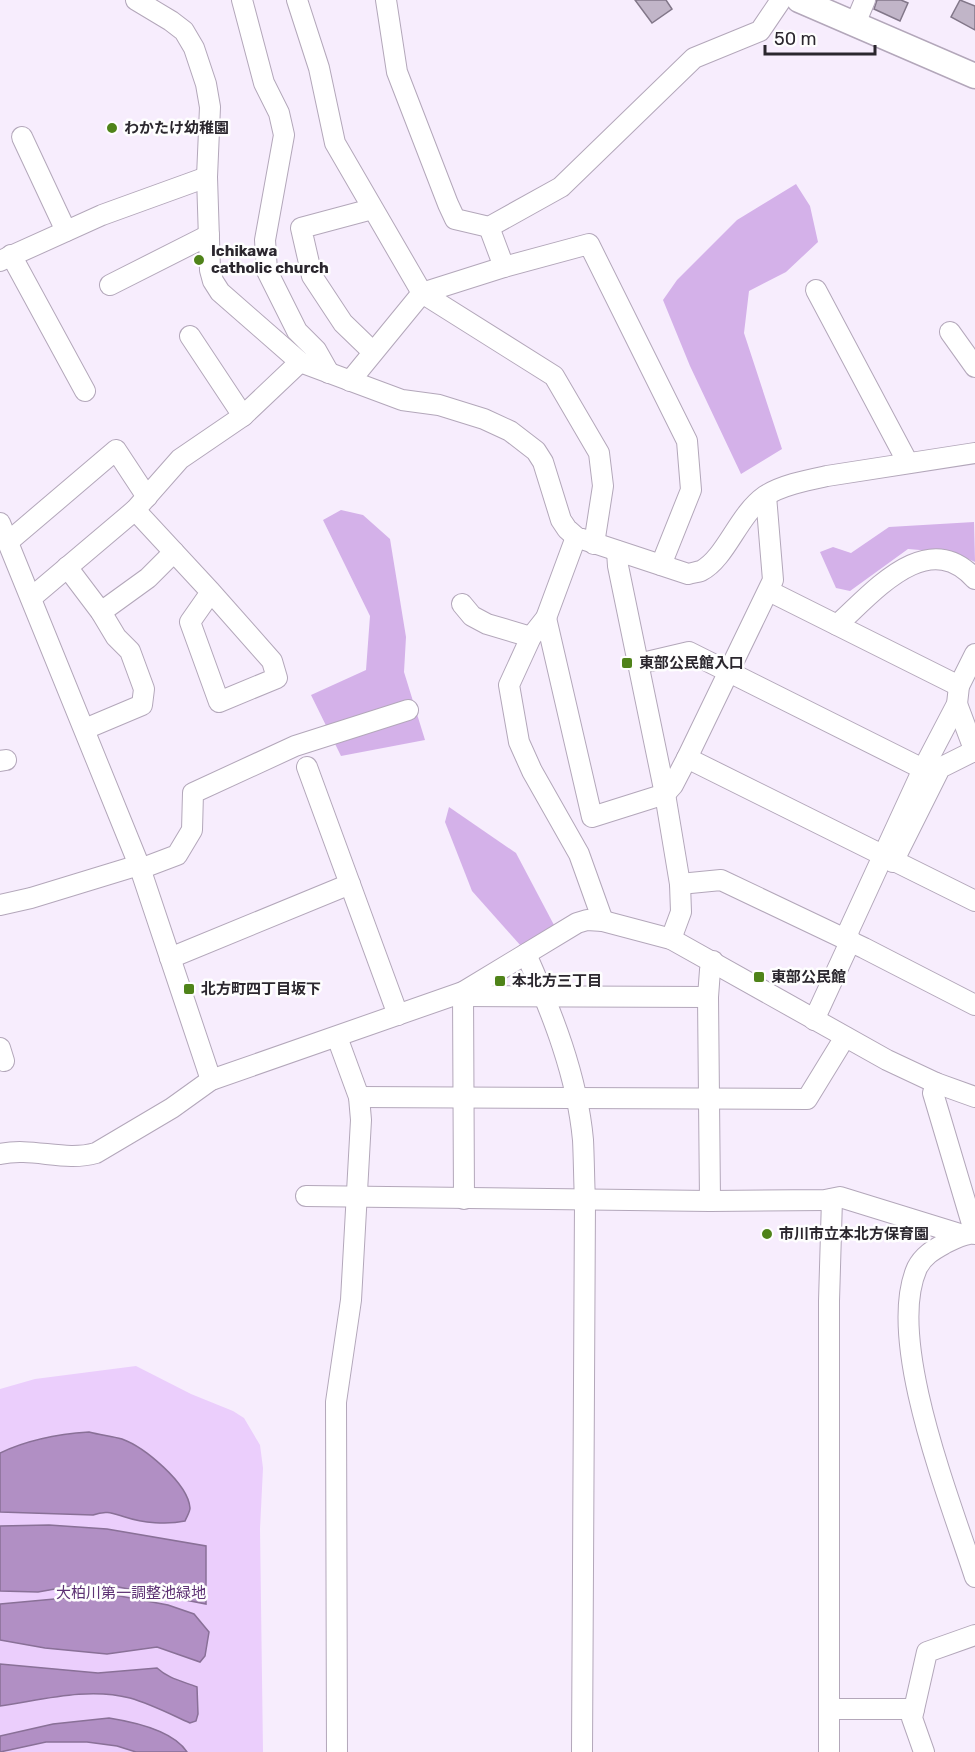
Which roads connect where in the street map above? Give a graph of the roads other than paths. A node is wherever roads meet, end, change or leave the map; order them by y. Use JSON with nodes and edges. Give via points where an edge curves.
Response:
{"nodes":[{"id":1,"x":136,"y":0,"type":"edge"},
{"id":2,"x":242,"y":0,"type":"edge"},
{"id":3,"x":297,"y":0,"type":"edge"},
{"id":4,"x":386,"y":0,"type":"edge"},
{"id":5,"x":781,"y":0,"type":"edge"},
{"id":6,"x":799,"y":0,"type":"edge"},
{"id":7,"x":865,"y":0,"type":"edge"},
{"id":8,"x":855,"y":24,"type":"junction"},
{"id":9,"x":975,"y":76,"type":"edge"},
{"id":10,"x":22,"y":137,"type":"dead end"},
{"id":11,"x":207,"y":177,"type":"junction"},
{"id":12,"x":372,"y":209,"type":"junction"},
{"id":13,"x":489,"y":227,"type":"junction"},
{"id":14,"x":66,"y":231,"type":"junction"},
{"id":15,"x":209,"y":236,"type":"junction"},
{"id":16,"x":6,"y":258,"type":"edge"},
{"id":17,"x":504,"y":267,"type":"junction"},
{"id":18,"x":110,"y":285,"type":"dead end"},
{"id":19,"x":816,"y":290,"type":"dead end"},
{"id":20,"x":422,"y":293,"type":"junction"},
{"id":21,"x":950,"y":332,"type":"dead end"},
{"id":22,"x":190,"y":336,"type":"dead end"},
{"id":23,"x":373,"y":352,"type":"junction"},
{"id":24,"x":300,"y":362,"type":"junction"},
{"id":25,"x":975,"y":368,"type":"edge"},
{"id":26,"x":329,"y":373,"type":"junction"},
{"id":27,"x":350,"y":381,"type":"junction"},
{"id":28,"x":85,"y":391,"type":"dead end"},
{"id":29,"x":243,"y":416,"type":"junction"},
{"id":30,"x":975,"y":453,"type":"edge"},
{"id":31,"x":908,"y":463,"type":"junction"},
{"id":32,"x":766,"y":496,"type":"junction"},
{"id":33,"x":141,"y":504,"type":"junction"},
{"id":34,"x":0,"y":523,"type":"edge"},
{"id":35,"x":585,"y":540,"type":"junction"},
{"id":36,"x":8,"y":542,"type":"junction"},
{"id":37,"x":617,"y":551,"type":"junction"},
{"id":38,"x":174,"y":552,"type":"junction"},
{"id":39,"x":661,"y":565,"type":"junction"},
{"id":40,"x":67,"y":567,"type":"junction"},
{"id":41,"x":975,"y":579,"type":"edge"},
{"id":42,"x":769,"y":591,"type":"junction"},
{"id":43,"x":212,"y":592,"type":"junction"},
{"id":44,"x":31,"y":598,"type":"junction"},
{"id":45,"x":462,"y":604,"type":"dead end"},
{"id":46,"x":101,"y":612,"type":"junction"},
{"id":47,"x":546,"y":618,"type":"junction"},
{"id":48,"x":837,"y":625,"type":"junction"},
{"id":49,"x":531,"y":638,"type":"junction"},
{"id":50,"x":975,"y":654,"type":"edge"},
{"id":51,"x":638,"y":664,"type":"junction"},
{"id":52,"x":729,"y":673,"type":"junction"},
{"id":53,"x":958,"y":695,"type":"junction"},
{"id":54,"x":408,"y":710,"type":"dead end"},
{"id":55,"x":85,"y":729,"type":"junction"},
{"id":56,"x":975,"y":751,"type":"edge"},
{"id":57,"x":687,"y":758,"type":"junction"},
{"id":58,"x":307,"y":767,"type":"dead end"},
{"id":59,"x":922,"y":769,"type":"junction"},
{"id":60,"x":665,"y":794,"type":"junction"},
{"id":61,"x":888,"y":857,"type":"junction"},
{"id":62,"x":140,"y":867,"type":"junction"},
{"id":63,"x":350,"y":884,"type":"junction"},
{"id":64,"x":680,"y":884,"type":"junction"},
{"id":65,"x":975,"y":901,"type":"edge"},
{"id":66,"x":0,"y":905,"type":"edge"},
{"id":67,"x":603,"y":921,"type":"junction"},
{"id":68,"x":671,"y":939,"type":"junction"},
{"id":69,"x":850,"y":942,"type":"junction"},
{"id":70,"x":526,"y":954,"type":"junction"},
{"id":71,"x":170,"y":958,"type":"junction"},
{"id":72,"x":713,"y":961,"type":"junction"},
{"id":73,"x":463,"y":994,"type":"junction"},
{"id":74,"x":545,"y":997,"type":"junction"},
{"id":75,"x":708,"y":997,"type":"junction"},
{"id":76,"x":975,"y":1005,"type":"edge"},
{"id":77,"x":398,"y":1015,"type":"junction"},
{"id":78,"x":814,"y":1020,"type":"junction"},
{"id":79,"x":337,"y":1037,"type":"junction"},
{"id":80,"x":845,"y":1037,"type":"junction"},
{"id":81,"x":211,"y":1080,"type":"junction"},
{"id":82,"x":936,"y":1083,"type":"junction"},
{"id":83,"x":359,"y":1097,"type":"junction"},
{"id":84,"x":463,"y":1097,"type":"junction"},
{"id":85,"x":975,"y":1097,"type":"edge"},
{"id":86,"x":576,"y":1098,"type":"junction"},
{"id":87,"x":707,"y":1098,"type":"junction"},
{"id":88,"x":0,"y":1154,"type":"edge"},
{"id":89,"x":306,"y":1197,"type":"dead end"},
{"id":90,"x":357,"y":1197,"type":"junction"},
{"id":91,"x":464,"y":1199,"type":"junction"},
{"id":92,"x":832,"y":1199,"type":"junction"},
{"id":93,"x":585,"y":1201,"type":"junction"},
{"id":94,"x":710,"y":1202,"type":"junction"},
{"id":95,"x":971,"y":1234,"type":"edge"},
{"id":96,"x":975,"y":1577,"type":"edge"},
{"id":97,"x":975,"y":1635,"type":"edge"},
{"id":98,"x":829,"y":1709,"type":"junction"},
{"id":99,"x":914,"y":1709,"type":"junction"},
{"id":100,"x":337,"y":1752,"type":"edge"},
{"id":101,"x":582,"y":1752,"type":"edge"},
{"id":102,"x":829,"y":1752,"type":"edge"},
{"id":103,"x":924,"y":1752,"type":"edge"}],
"edges":[{"from":1,"to":11,"type":"street","via":[[184,31],[194,48],[210,107]]},
{"from":2,"to":26,"type":"street","via":[[264,83],[279,113],[284,135],[265,240],[267,271],[297,331],[316,350]]},
{"from":3,"to":12,"type":"street","via":[[319,68],[335,143]]},
{"from":4,"to":13,"type":"street","via":[[397,72],[454,219]]},
{"from":5,"to":13,"type":"street","via":[[760,31],[694,58],[561,188]]},
{"from":6,"to":8,"type":"main road"},
{"from":7,"to":8,"type":"street"},
{"from":8,"to":9,"type":"main road"},
{"from":10,"to":14,"type":"street"},
{"from":11,"to":14,"type":"street"},
{"from":11,"to":15,"type":"street"},
{"from":12,"to":20,"type":"street"},
{"from":12,"to":23,"type":"street","via":[[301,228],[312,276],[343,323]]},
{"from":13,"to":17,"type":"street"},
{"from":14,"to":16,"type":"street"},
{"from":15,"to":18,"type":"street"},
{"from":15,"to":24,"type":"street","via":[[210,270],[220,292]]},
{"from":16,"to":28,"type":"street"},
{"from":17,"to":20,"type":"street"},
{"from":17,"to":39,"type":"street","via":[[589,244],[687,441],[691,490]]},
{"from":19,"to":31,"type":"street"},
{"from":20,"to":23,"type":"street"},
{"from":20,"to":35,"type":"street","via":[[554,376],[599,453],[603,486]]},
{"from":21,"to":25,"type":"street"},
{"from":22,"to":29,"type":"street"},
{"from":23,"to":27,"type":"street"},
{"from":24,"to":26,"type":"street"},
{"from":24,"to":29,"type":"street"},
{"from":26,"to":27,"type":"street"},
{"from":27,"to":35,"type":"street","via":[[402,400],[440,405],[510,431],[536,451],[561,520],[567,530]]},
{"from":29,"to":33,"type":"street","via":[[180,459]]},
{"from":30,"to":31,"type":"street"},
{"from":31,"to":32,"type":"street","via":[[827,476]]},
{"from":32,"to":39,"type":"street","via":[[744,516],[716,559],[701,571],[688,574]]},
{"from":32,"to":42,"type":"street","via":[[773,580]]},
{"from":33,"to":36,"type":"street","via":[[116,450]]},
{"from":33,"to":38,"type":"street"},
{"from":33,"to":40,"type":"street"},
{"from":34,"to":36,"type":"street"},
{"from":35,"to":37,"type":"street"},
{"from":35,"to":47,"type":"street"},
{"from":36,"to":44,"type":"street"},
{"from":37,"to":39,"type":"street"},
{"from":37,"to":51,"type":"street"},
{"from":38,"to":43,"type":"street"},
{"from":38,"to":46,"type":"street","via":[[148,578]]},
{"from":40,"to":44,"type":"street"},
{"from":40,"to":46,"type":"street"},
{"from":41,"to":48,"type":"street","via":[[955,563],[925,559],[896,572]]},
{"from":42,"to":48,"type":"street"},
{"from":42,"to":52,"type":"street"},
{"from":43,"to":43,"type":"street","via":[[190,622],[219,702],[278,678],[272,661]]},
{"from":44,"to":55,"type":"street"},
{"from":45,"to":49,"type":"street","via":[[479,620]]},
{"from":46,"to":55,"type":"street","via":[[129,651],[144,689],[142,705]]},
{"from":47,"to":49,"type":"street"},
{"from":47,"to":60,"type":"street","via":[[592,817]]},
{"from":48,"to":53,"type":"street"},
{"from":49,"to":67,"type":"street","via":[[509,686],[519,742],[579,854]]},
{"from":50,"to":53,"type":"street"},
{"from":51,"to":52,"type":"street","via":[[689,652]]},
{"from":51,"to":60,"type":"street"},
{"from":52,"to":57,"type":"street"},
{"from":52,"to":59,"type":"street"},
{"from":53,"to":56,"type":"street"},
{"from":53,"to":59,"type":"street"},
{"from":54,"to":62,"type":"street","via":[[295,746],[193,793],[192,830],[177,855]]},
{"from":55,"to":62,"type":"street"},
{"from":56,"to":61,"type":"street","via":[[940,768]]},
{"from":57,"to":60,"type":"street"},
{"from":57,"to":61,"type":"street"},
{"from":58,"to":63,"type":"street"},
{"from":59,"to":61,"type":"street"},
{"from":60,"to":64,"type":"street"},
{"from":61,"to":65,"type":"street"},
{"from":61,"to":69,"type":"street","via":[[848,932]]},
{"from":62,"to":66,"type":"street"},
{"from":62,"to":71,"type":"street"},
{"from":63,"to":71,"type":"street"},
{"from":63,"to":77,"type":"street"},
{"from":64,"to":68,"type":"street","via":[[681,912]]},
{"from":64,"to":69,"type":"street","via":[[721,880]]},
{"from":67,"to":68,"type":"street"},
{"from":67,"to":70,"type":"street","via":[[577,923]]},
{"from":68,"to":72,"type":"street"},
{"from":69,"to":76,"type":"street"},
{"from":69,"to":78,"type":"street"},
{"from":70,"to":73,"type":"street"},
{"from":70,"to":74,"type":"street"},
{"from":71,"to":81,"type":"street"},
{"from":72,"to":75,"type":"street"},
{"from":72,"to":78,"type":"street"},
{"from":73,"to":74,"type":"street"},
{"from":73,"to":77,"type":"street"},
{"from":73,"to":84,"type":"street"},
{"from":74,"to":75,"type":"street"},
{"from":74,"to":86,"type":"street"},
{"from":75,"to":87,"type":"street"},
{"from":77,"to":79,"type":"street"},
{"from":78,"to":80,"type":"street"},
{"from":79,"to":81,"type":"street"},
{"from":79,"to":83,"type":"street"},
{"from":80,"to":82,"type":"street"},
{"from":80,"to":87,"type":"street","via":[[807,1099]]},
{"from":81,"to":88,"type":"street","via":[[96,1153],[82,1157],[26,1151]]},
{"from":82,"to":85,"type":"street"},
{"from":82,"to":95,"type":"street","via":[[933,1093]]},
{"from":83,"to":84,"type":"street"},
{"from":83,"to":90,"type":"street","via":[[362,1120]]},
{"from":84,"to":86,"type":"street"},
{"from":84,"to":91,"type":"street"},
{"from":86,"to":87,"type":"street"},
{"from":86,"to":93,"type":"street","via":[[583,1139]]},
{"from":87,"to":94,"type":"street"},
{"from":89,"to":90,"type":"street"},
{"from":90,"to":91,"type":"street"},
{"from":90,"to":100,"type":"street","via":[[351,1300],[336,1402]]},
{"from":91,"to":93,"type":"street"},
{"from":92,"to":94,"type":"street"},
{"from":92,"to":95,"type":"street","via":[[840,1197]]},
{"from":92,"to":98,"type":"street"},
{"from":93,"to":94,"type":"street"},
{"from":93,"to":101,"type":"street"},
{"from":95,"to":96,"type":"street","via":[[929,1252],[917,1267],[908,1305],[910,1354],[924,1416]]},
{"from":97,"to":99,"type":"street","via":[[927,1652]]},
{"from":98,"to":99,"type":"street"},
{"from":98,"to":102,"type":"street"},
{"from":99,"to":103,"type":"street","via":[[912,1718]]}]}
